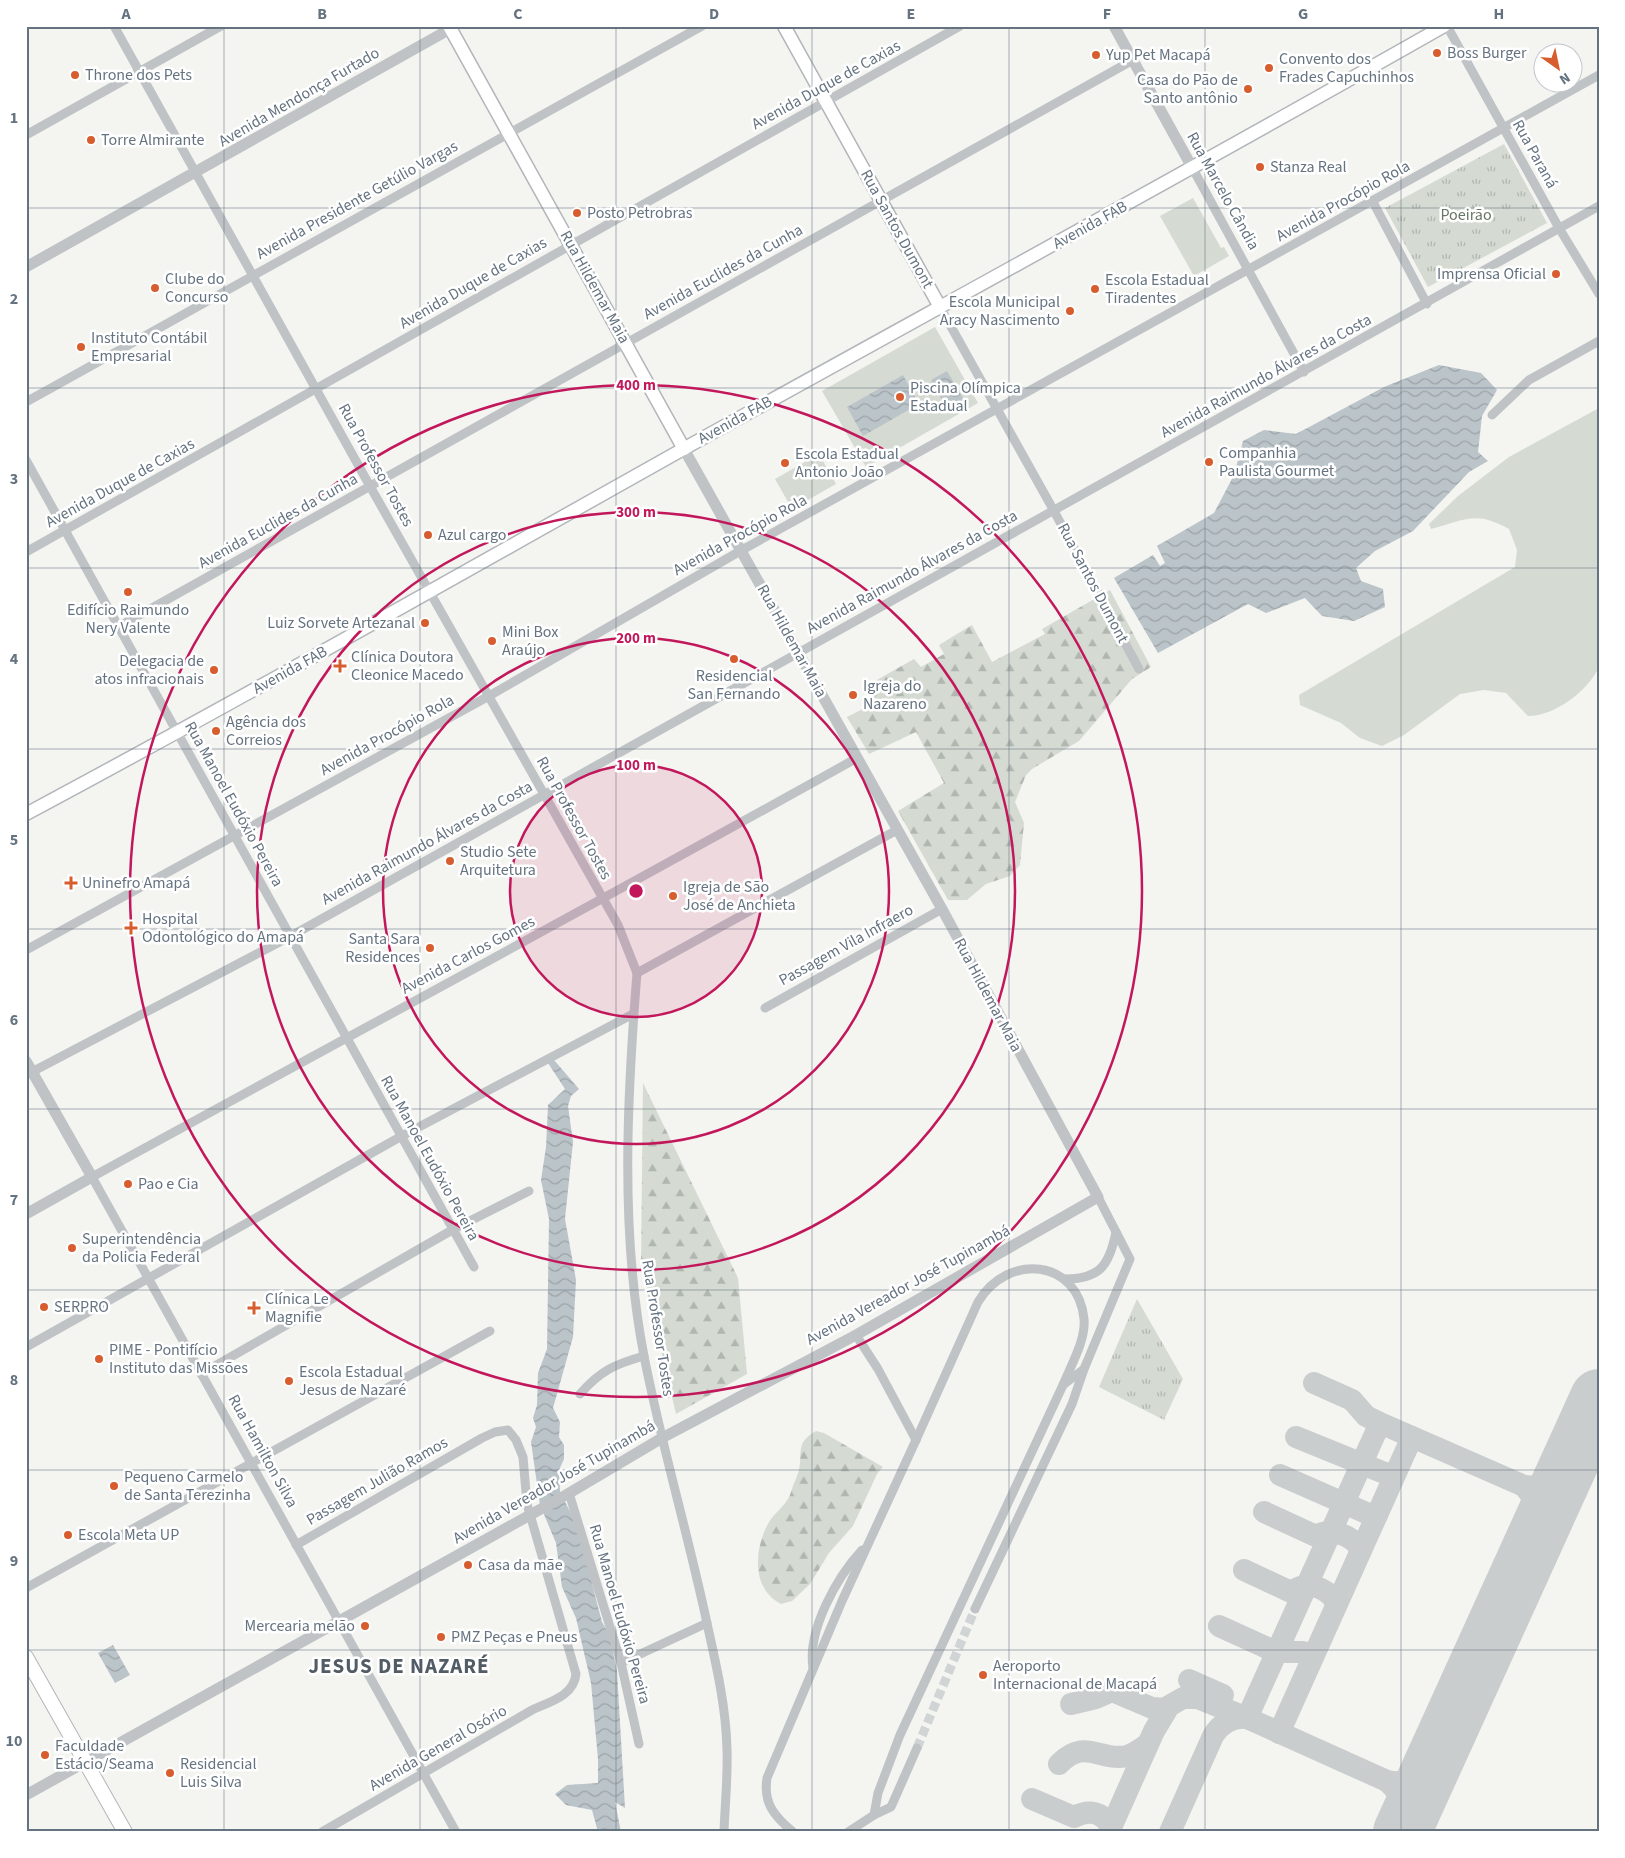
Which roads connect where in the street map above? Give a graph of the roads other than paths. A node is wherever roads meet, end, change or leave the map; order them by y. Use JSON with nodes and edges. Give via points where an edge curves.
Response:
{"nodes":[{"id":1,"x":114,"y":26,"type":"edge"},
{"id":2,"x":221,"y":26,"type":"edge"},
{"id":3,"x":702,"y":26,"type":"edge"},
{"id":4,"x":784,"y":26,"type":"edge"},
{"id":5,"x":960,"y":26,"type":"edge"},
{"id":6,"x":1114,"y":26,"type":"edge"},
{"id":7,"x":1445,"y":26,"type":"edge"},
{"id":8,"x":452,"y":27,"type":"edge"},
{"id":9,"x":1133,"y":60,"type":"junction"},
{"id":10,"x":139,"y":72,"type":"junction"},
{"id":11,"x":1599,"y":74,"type":"edge"},
{"id":12,"x":826,"y":102,"type":"junction"},
{"id":13,"x":1502,"y":127,"type":"junction"},
{"id":14,"x":509,"y":133,"type":"junction"},
{"id":15,"x":26,"y":135,"type":"edge"},
{"id":16,"x":1193,"y":169,"type":"junction"},
{"id":17,"x":196,"y":173,"type":"junction"},
{"id":18,"x":881,"y":201,"type":"junction"},
{"id":19,"x":1373,"y":202,"type":"junction"},
{"id":20,"x":1599,"y":206,"type":"edge"},
{"id":21,"x":1559,"y":228,"type":"junction"},
{"id":22,"x":572,"y":244,"type":"junction"},
{"id":23,"x":26,"y":267,"type":"edge"},
{"id":24,"x":1248,"y":271,"type":"junction"},
{"id":25,"x":254,"y":274,"type":"junction"},
{"id":26,"x":1599,"y":294,"type":"edge"},
{"id":27,"x":1427,"y":304,"type":"junction"},
{"id":28,"x":940,"y":307,"type":"junction"},
{"id":29,"x":1599,"y":341,"type":"edge"},
{"id":30,"x":626,"y":343,"type":"junction"},
{"id":31,"x":1304,"y":372,"type":"junction"},
{"id":32,"x":316,"y":389,"type":"junction"},
{"id":33,"x":26,"y":402,"type":"edge"},
{"id":34,"x":998,"y":410,"type":"junction"},
{"id":35,"x":1492,"y":415,"type":"dead end"},
{"id":36,"x":684,"y":449,"type":"junction"},
{"id":37,"x":26,"y":460,"type":"edge"},
{"id":38,"x":371,"y":488,"type":"junction"},
{"id":39,"x":1054,"y":511,"type":"junction"},
{"id":40,"x":66,"y":530,"type":"junction"},
{"id":41,"x":742,"y":550,"type":"junction"},
{"id":42,"x":26,"y":552,"type":"edge"},
{"id":43,"x":430,"y":590,"type":"junction"},
{"id":44,"x":118,"y":627,"type":"junction"},
{"id":45,"x":798,"y":652,"type":"junction"},
{"id":46,"x":1139,"y":669,"type":"dead end"},
{"id":47,"x":489,"y":696,"type":"junction"},
{"id":48,"x":177,"y":732,"type":"junction"},
{"id":49,"x":857,"y":758,"type":"junction"},
{"id":50,"x":544,"y":794,"type":"junction"},
{"id":51,"x":26,"y":814,"type":"edge"},
{"id":52,"x":897,"y":830,"type":"junction"},
{"id":53,"x":235,"y":837,"type":"junction"},
{"id":54,"x":602,"y":901,"type":"junction"},
{"id":55,"x":942,"y":909,"type":"junction"},
{"id":56,"x":291,"y":936,"type":"junction"},
{"id":57,"x":26,"y":950,"type":"edge"},
{"id":58,"x":637,"y":973,"type":"junction"},
{"id":59,"x":765,"y":1008,"type":"dead end"},
{"id":60,"x":633,"y":1014,"type":"junction"},
{"id":61,"x":346,"y":1037,"type":"junction"},
{"id":62,"x":26,"y":1061,"type":"edge"},
{"id":63,"x":29,"y":1074,"type":"edge"},
{"id":64,"x":400,"y":1137,"type":"junction"},
{"id":65,"x":92,"y":1177,"type":"junction"},
{"id":66,"x":528,"y":1191,"type":"dead end"},
{"id":67,"x":1098,"y":1197,"type":"junction"},
{"id":68,"x":26,"y":1214,"type":"edge"},
{"id":69,"x":454,"y":1229,"type":"junction"},
{"id":70,"x":1116,"y":1232,"type":"junction"},
{"id":71,"x":474,"y":1267,"type":"dead end"},
{"id":72,"x":150,"y":1280,"type":"junction"},
{"id":73,"x":1064,"y":1280,"type":"junction"},
{"id":74,"x":490,"y":1331,"type":"dead end"},
{"id":75,"x":856,"y":1335,"type":"junction"},
{"id":76,"x":26,"y":1347,"type":"edge"},
{"id":77,"x":644,"y":1356,"type":"junction"},
{"id":78,"x":1084,"y":1369,"type":"junction"},
{"id":79,"x":201,"y":1374,"type":"junction"},
{"id":80,"x":1063,"y":1385,"type":"junction"},
{"id":81,"x":580,"y":1394,"type":"dead end"},
{"id":82,"x":662,"y":1438,"type":"junction"},
{"id":83,"x":916,"y":1440,"type":"junction"},
{"id":84,"x":252,"y":1462,"type":"junction"},
{"id":85,"x":568,"y":1494,"type":"junction"},
{"id":86,"x":534,"y":1513,"type":"junction"},
{"id":87,"x":296,"y":1545,"type":"junction"},
{"id":88,"x":26,"y":1588,"type":"edge"},
{"id":89,"x":975,"y":1609,"type":"tunnel mouth"},
{"id":90,"x":338,"y":1622,"type":"junction"},
{"id":91,"x":707,"y":1623,"type":"junction"},
{"id":92,"x":26,"y":1657,"type":"edge"},
{"id":93,"x":622,"y":1663,"type":"junction"},
{"id":94,"x":639,"y":1744,"type":"dead end"},
{"id":95,"x":917,"y":1748,"type":"tunnel mouth"},
{"id":96,"x":85,"y":1762,"type":"junction"},
{"id":97,"x":422,"y":1775,"type":"junction"},
{"id":98,"x":26,"y":1795,"type":"edge"},
{"id":99,"x":874,"y":1815,"type":"junction"},
{"id":100,"x":125,"y":1832,"type":"edge"},
{"id":101,"x":322,"y":1832,"type":"edge"},
{"id":102,"x":456,"y":1832,"type":"edge"},
{"id":103,"x":724,"y":1832,"type":"edge"},
{"id":104,"x":793,"y":1832,"type":"edge"},
{"id":105,"x":848,"y":1832,"type":"edge"}],
"edges":[{"from":1,"to":10,"type":"street","name":"Rua Professor Tostes"},
{"from":2,"to":10,"type":"street"},
{"from":3,"to":14,"type":"street","name":"Avenida Presidente Getúlio Vargas"},
{"from":4,"to":12,"type":"main road","name":"Rua Santos Dumont"},
{"from":5,"to":12,"type":"street","name":"Avenida Duque de Caxias"},
{"from":6,"to":9,"type":"street","name":"Rua Marcelo Cândia"},
{"from":7,"to":13,"type":"street","name":"Rua Paraná"},
{"from":7,"to":16,"type":"main road","name":"Avenida FAB"},
{"from":8,"to":14,"type":"main road","name":"Rua Hildemar Maia"},
{"from":8,"to":17,"type":"street","name":"Avenida Mendonça Furtado"},
{"from":9,"to":16,"type":"street","name":"Rua Marcelo Cândia"},
{"from":9,"to":18,"type":"street","name":"Avenida Euclides da Cunha"},
{"from":10,"to":15,"type":"street"},
{"from":10,"to":17,"type":"street","name":"Rua Professor Tostes"},
{"from":11,"to":13,"type":"street","name":"Avenida Procópio Rola"},
{"from":12,"to":18,"type":"main road","name":"Rua Santos Dumont"},
{"from":12,"to":22,"type":"street","name":"Avenida Duque de Caxias"},
{"from":13,"to":19,"type":"street","name":"Avenida Procópio Rola"},
{"from":13,"to":21,"type":"street","name":"Rua Paraná"},
{"from":14,"to":22,"type":"main road","name":"Rua Hildemar Maia"},
{"from":14,"to":25,"type":"street","name":"Avenida Presidente Getúlio Vargas"},
{"from":16,"to":24,"type":"street","name":"Rua Marcelo Cândia"},
{"from":16,"to":28,"type":"main road","name":"Avenida FAB"},
{"from":17,"to":23,"type":"street","name":"Avenida Mendonça Furtado"},
{"from":17,"to":25,"type":"street","name":"Rua Professor Tostes"},
{"from":18,"to":28,"type":"main road","name":"Rua Santos Dumont"},
{"from":18,"to":30,"type":"street","name":"Avenida Euclides da Cunha"},
{"from":19,"to":24,"type":"street","name":"Avenida Procópio Rola"},
{"from":19,"to":27,"type":"street"},
{"from":20,"to":21,"type":"street","name":"Avenida Raimundo Álvares da Costa"},
{"from":21,"to":26,"type":"street","name":"Rua Paraná"},
{"from":21,"to":27,"type":"street","name":"Avenida Raimundo Álvares da Costa"},
{"from":22,"to":30,"type":"main road","name":"Rua Hildemar Maia"},
{"from":22,"to":32,"type":"street","name":"Avenida Duque de Caxias"},
{"from":24,"to":31,"type":"street","name":"Rua Marcelo Cândia"},
{"from":24,"to":34,"type":"street","name":"Avenida Procópio Rola"},
{"from":25,"to":32,"type":"street","name":"Rua Professor Tostes"},
{"from":25,"to":33,"type":"street","name":"Avenida Presidente Getúlio Vargas"},
{"from":27,"to":31,"type":"street","name":"Avenida Raimundo Álvares da Costa"},
{"from":28,"to":34,"type":"street","name":"Rua Santos Dumont"},
{"from":28,"to":36,"type":"main road","name":"Avenida FAB"},
{"from":29,"to":35,"type":"street","via":[[1530,380]]},
{"from":30,"to":36,"type":"main road","name":"Rua Hildemar Maia"},
{"from":30,"to":38,"type":"street","name":"Avenida Euclides da Cunha"},
{"from":31,"to":39,"type":"street","name":"Avenida Raimundo Álvares da Costa"},
{"from":32,"to":38,"type":"street","name":"Rua Professor Tostes"},
{"from":32,"to":40,"type":"street","name":"Avenida Duque de Caxias"},
{"from":34,"to":39,"type":"street","name":"Rua Santos Dumont"},
{"from":34,"to":41,"type":"street","name":"Avenida Procópio Rola"},
{"from":36,"to":41,"type":"street","name":"Rua Hildemar Maia"},
{"from":36,"to":43,"type":"main road","name":"Avenida FAB"},
{"from":37,"to":40,"type":"street","name":"Rua Manoel Eudóxio Pereira"},
{"from":38,"to":43,"type":"street","name":"Rua Professor Tostes"},
{"from":38,"to":44,"type":"street","name":"Avenida Euclides da Cunha"},
{"from":39,"to":45,"type":"street","name":"Avenida Raimundo Álvares da Costa"},
{"from":39,"to":46,"type":"street","name":"Rua Santos Dumont"},
{"from":40,"to":42,"type":"street","name":"Avenida Duque de Caxias"},
{"from":40,"to":44,"type":"street","name":"Rua Manoel Eudóxio Pereira"},
{"from":41,"to":45,"type":"street","name":"Rua Hildemar Maia"},
{"from":41,"to":47,"type":"street","name":"Avenida Procópio Rola"},
{"from":43,"to":47,"type":"street","name":"Rua Professor Tostes"},
{"from":43,"to":48,"type":"main road","name":"Avenida FAB"},
{"from":44,"to":48,"type":"street","name":"Rua Manoel Eudóxio Pereira"},
{"from":45,"to":49,"type":"street","name":"Rua Hildemar Maia"},
{"from":45,"to":50,"type":"street","name":"Avenida Raimundo Álvares da Costa"},
{"from":47,"to":50,"type":"street","name":"Rua Professor Tostes"},
{"from":47,"to":53,"type":"street","name":"Avenida Procópio Rola"},
{"from":48,"to":51,"type":"main road","name":"Avenida FAB"},
{"from":48,"to":53,"type":"street","name":"Rua Manoel Eudóxio Pereira"},
{"from":49,"to":52,"type":"street","name":"Rua Hildemar Maia"},
{"from":49,"to":54,"type":"street","name":"Avenida Carlos Gomes"},
{"from":50,"to":54,"type":"street","name":"Rua Professor Tostes"},
{"from":50,"to":56,"type":"street","name":"Avenida Raimundo Álvares da Costa"},
{"from":52,"to":55,"type":"street","name":"Rua Hildemar Maia"},
{"from":52,"to":58,"type":"street"},
{"from":53,"to":56,"type":"street","name":"Rua Manoel Eudóxio Pereira"},
{"from":53,"to":57,"type":"street","name":"Avenida Procópio Rola"},
{"from":54,"to":58,"type":"street","name":"Rua Professor Tostes","via":[[618,924]]},
{"from":54,"to":61,"type":"street","name":"Avenida Carlos Gomes"},
{"from":55,"to":59,"type":"street","name":"Passagem Vila Infraero"},
{"from":55,"to":67,"type":"street","name":"Rua Hildemar Maia"},
{"from":56,"to":61,"type":"street","name":"Rua Manoel Eudóxio Pereira"},
{"from":56,"to":63,"type":"street","name":"Avenida Raimundo Álvares da Costa"},
{"from":58,"to":60,"type":"street","name":"Rua Professor Tostes"},
{"from":60,"to":64,"type":"street"},
{"from":60,"to":77,"type":"street","name":"Rua Professor Tostes","via":[[629,1231]]},
{"from":61,"to":64,"type":"street","name":"Rua Manoel Eudóxio Pereira"},
{"from":61,"to":65,"type":"street","name":"Avenida Carlos Gomes"},
{"from":62,"to":63,"type":"street","name":"Rua Hamilton Silva"},
{"from":63,"to":65,"type":"street","name":"Rua Hamilton Silva"},
{"from":64,"to":69,"type":"street","name":"Rua Manoel Eudóxio Pereira"},
{"from":64,"to":72,"type":"street"},
{"from":65,"to":68,"type":"street"},
{"from":65,"to":72,"type":"street","name":"Rua Hamilton Silva"},
{"from":66,"to":69,"type":"street"},
{"from":67,"to":70,"type":"street","name":"Rua Hildemar Maia"},
{"from":67,"to":75,"type":"street","name":"Avenida Vereador José Tupinambá"},
{"from":69,"to":71,"type":"street","name":"Rua Manoel Eudóxio Pereira"},
{"from":69,"to":79,"type":"street"},
{"from":70,"to":73,"type":"street","via":[[1113,1248],[1098,1271],[1089,1278]]},
{"from":70,"to":78,"type":"street","name":"Rua Hildemar Maia","via":[[1130,1260]]},
{"from":72,"to":76,"type":"street"},
{"from":72,"to":79,"type":"street","name":"Rua Hamilton Silva"},
{"from":73,"to":80,"type":"street","via":[[1079,1298],[1084,1331]]},
{"from":73,"to":83,"type":"street","via":[[1036,1269],[1021,1269],[1009,1272],[987,1288]]},
{"from":74,"to":84,"type":"street"},
{"from":75,"to":82,"type":"street","name":"Avenida Vereador José Tupinambá"},
{"from":75,"to":83,"type":"street"},
{"from":77,"to":81,"type":"street","via":[[608,1368]]},
{"from":77,"to":82,"type":"street","name":"Rua Professor Tostes"},
{"from":78,"to":80,"type":"street"},
{"from":78,"to":89,"type":"street","via":[[1072,1404]]},
{"from":79,"to":84,"type":"street","name":"Rua Hamilton Silva"},
{"from":80,"to":99,"type":"street","via":[[900,1735],[878,1794]]},
{"from":82,"to":85,"type":"street","name":"Avenida Vereador José Tupinambá"},
{"from":82,"to":91,"type":"street","name":"Rua Professor Tostes","via":[[692,1550]]},
{"from":83,"to":104,"type":"street","via":[[767,1778],[766,1798]]},
{"from":84,"to":87,"type":"street","name":"Rua Hamilton Silva"},
{"from":84,"to":88,"type":"street"},
{"from":85,"to":86,"type":"street","name":"Avenida Vereador José Tupinambá"},
{"from":85,"to":93,"type":"street","name":"Rua Manoel Eudóxio Pereira"},
{"from":86,"to":87,"type":"street","name":"Passagem Julião Ramos","via":[[527,1504],[523,1457],[512,1432],[508,1430],[495,1432],[474,1443]]},
{"from":86,"to":90,"type":"street","name":"Avenida Vereador José Tupinambá"},
{"from":86,"to":97,"type":"street","name":"Avenida General Osório","via":[[576,1674],[573,1687]]},
{"from":87,"to":90,"type":"street","name":"Rua Hamilton Silva"},
{"from":90,"to":96,"type":"street","name":"Avenida Vereador José Tupinambá"},
{"from":90,"to":97,"type":"street","name":"Rua Hamilton Silva"},
{"from":91,"to":93,"type":"street"},
{"from":91,"to":103,"type":"street","name":"Rua Professor Tostes","via":[[719,1679],[727,1749]]},
{"from":92,"to":96,"type":"main road"},
{"from":93,"to":94,"type":"street","name":"Rua Manoel Eudóxio Pereira"},
{"from":95,"to":99,"type":"street","via":[[891,1807]]},
{"from":96,"to":98,"type":"street","name":"Avenida Vereador José Tupinambá"},
{"from":96,"to":100,"type":"main road"},
{"from":97,"to":101,"type":"street","name":"Avenida General Osório"},
{"from":97,"to":102,"type":"street","name":"Rua Hamilton Silva"},
{"from":99,"to":105,"type":"street"}]}
